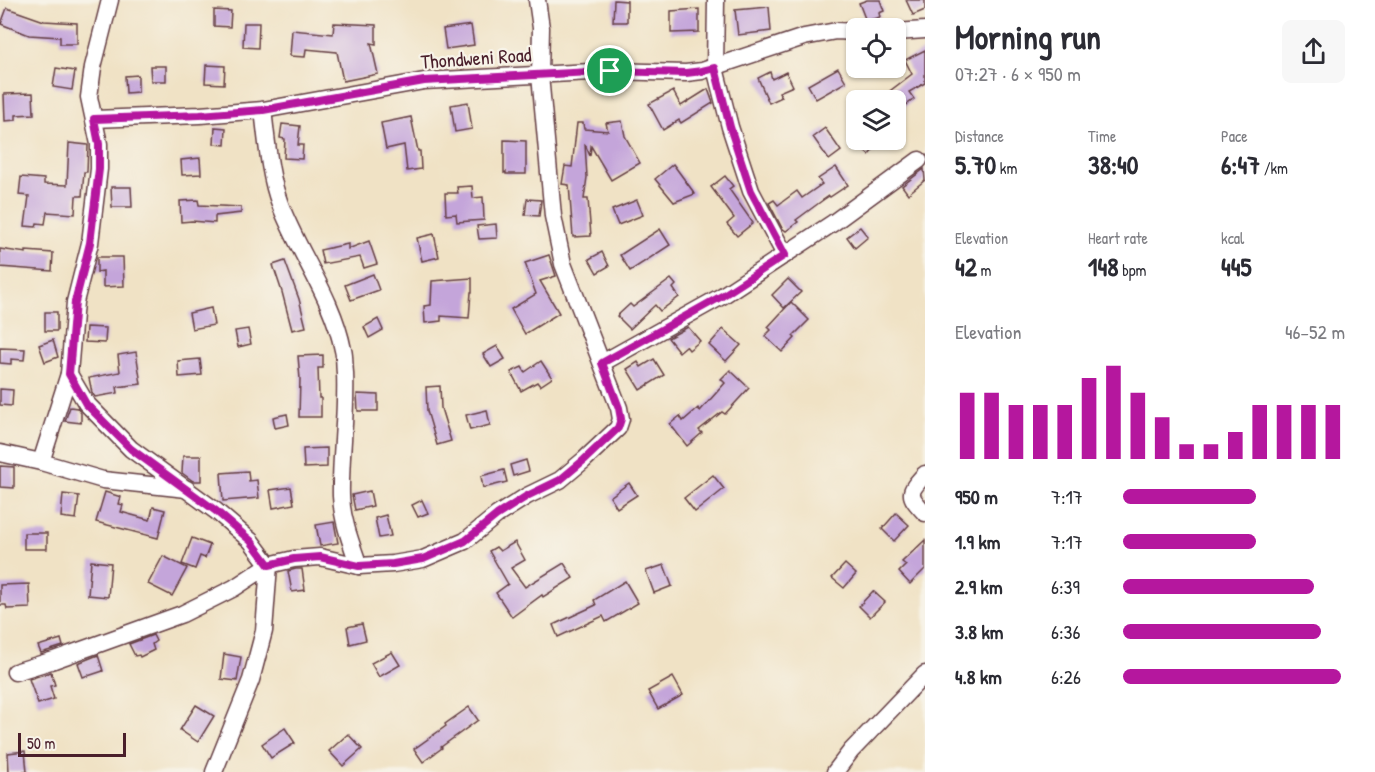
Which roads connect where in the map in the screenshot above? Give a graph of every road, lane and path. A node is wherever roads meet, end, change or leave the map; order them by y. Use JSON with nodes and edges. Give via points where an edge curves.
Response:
{"nodes":[{"id":1,"x":110,"y":0,"type":"edge"},
{"id":2,"x":537,"y":0,"type":"edge"},
{"id":3,"x":716,"y":0,"type":"edge"},
{"id":4,"x":925,"y":30,"type":"edge"},
{"id":5,"x":906,"y":31,"type":"edge"},
{"id":6,"x":846,"y":32,"type":"edge"},
{"id":7,"x":715,"y":68,"type":"junction"},
{"id":8,"x":540,"y":75,"type":"junction"},
{"id":9,"x":263,"y":110,"type":"junction"},
{"id":10,"x":94,"y":119,"type":"junction"},
{"id":11,"x":919,"y":160,"type":"dead end"},
{"id":12,"x":785,"y":255,"type":"junction"},
{"id":13,"x":602,"y":363,"type":"junction"},
{"id":14,"x":69,"y":374,"type":"junction"},
{"id":15,"x":0,"y":453,"type":"edge"},
{"id":16,"x":41,"y":462,"type":"junction"},
{"id":17,"x":925,"y":474,"type":"edge"},
{"id":18,"x":188,"y":489,"type":"junction"},
{"id":19,"x":925,"y":513,"type":"edge"},
{"id":20,"x":269,"y":565,"type":"junction"},
{"id":21,"x":359,"y":566,"type":"junction"},
{"id":22,"x":15,"y":672,"type":"dead end"},
{"id":23,"x":925,"y":674,"type":"edge"},
{"id":24,"x":213,"y":772,"type":"edge"},
{"id":25,"x":834,"y":772,"type":"edge"}],
"edges":[{"from":1,"to":10,"type":"street","via":[[93,67],[90,97]]},
{"from":2,"to":8,"type":"street"},
{"from":3,"to":7,"type":"street"},
{"from":4,"to":5,"type":"street"},
{"from":6,"to":7,"type":"street","name":"Thondweni Road","via":[[804,36]]},
{"from":7,"to":8,"type":"street","name":"Thondweni Road","via":[[686,73],[610,71]]},
{"from":7,"to":12,"type":"street","via":[[751,191]]},
{"from":8,"to":9,"type":"street","name":"Thondweni Road","via":[[424,81]]},
{"from":8,"to":13,"type":"street","via":[[553,216],[563,264]]},
{"from":9,"to":10,"type":"street","name":"Thondweni Road"},
{"from":9,"to":21,"type":"street","via":[[279,202],[332,313],[344,351],[341,497],[346,529]]},
{"from":10,"to":14,"type":"street","via":[[99,169],[90,243],[75,302]]},
{"from":11,"to":12,"type":"street"},
{"from":12,"to":13,"type":"street","via":[[722,296]]},
{"from":13,"to":21,"type":"street","via":[[621,419],[618,428],[584,460],[560,480],[497,515],[465,541],[423,559]]},
{"from":14,"to":16,"type":"street"},
{"from":14,"to":18,"type":"street","via":[[86,404],[131,449]]},
{"from":15,"to":16,"type":"street"},
{"from":16,"to":18,"type":"street","via":[[103,480]]},
{"from":17,"to":19,"type":"street","via":[[911,493]]},
{"from":18,"to":20,"type":"street","via":[[251,541]]},
{"from":20,"to":21,"type":"street","via":[[320,557]]},
{"from":20,"to":22,"type":"street","via":[[182,614]]},
{"from":20,"to":24,"type":"street","via":[[264,630],[251,680]]},
{"from":23,"to":25,"type":"street"}]}
